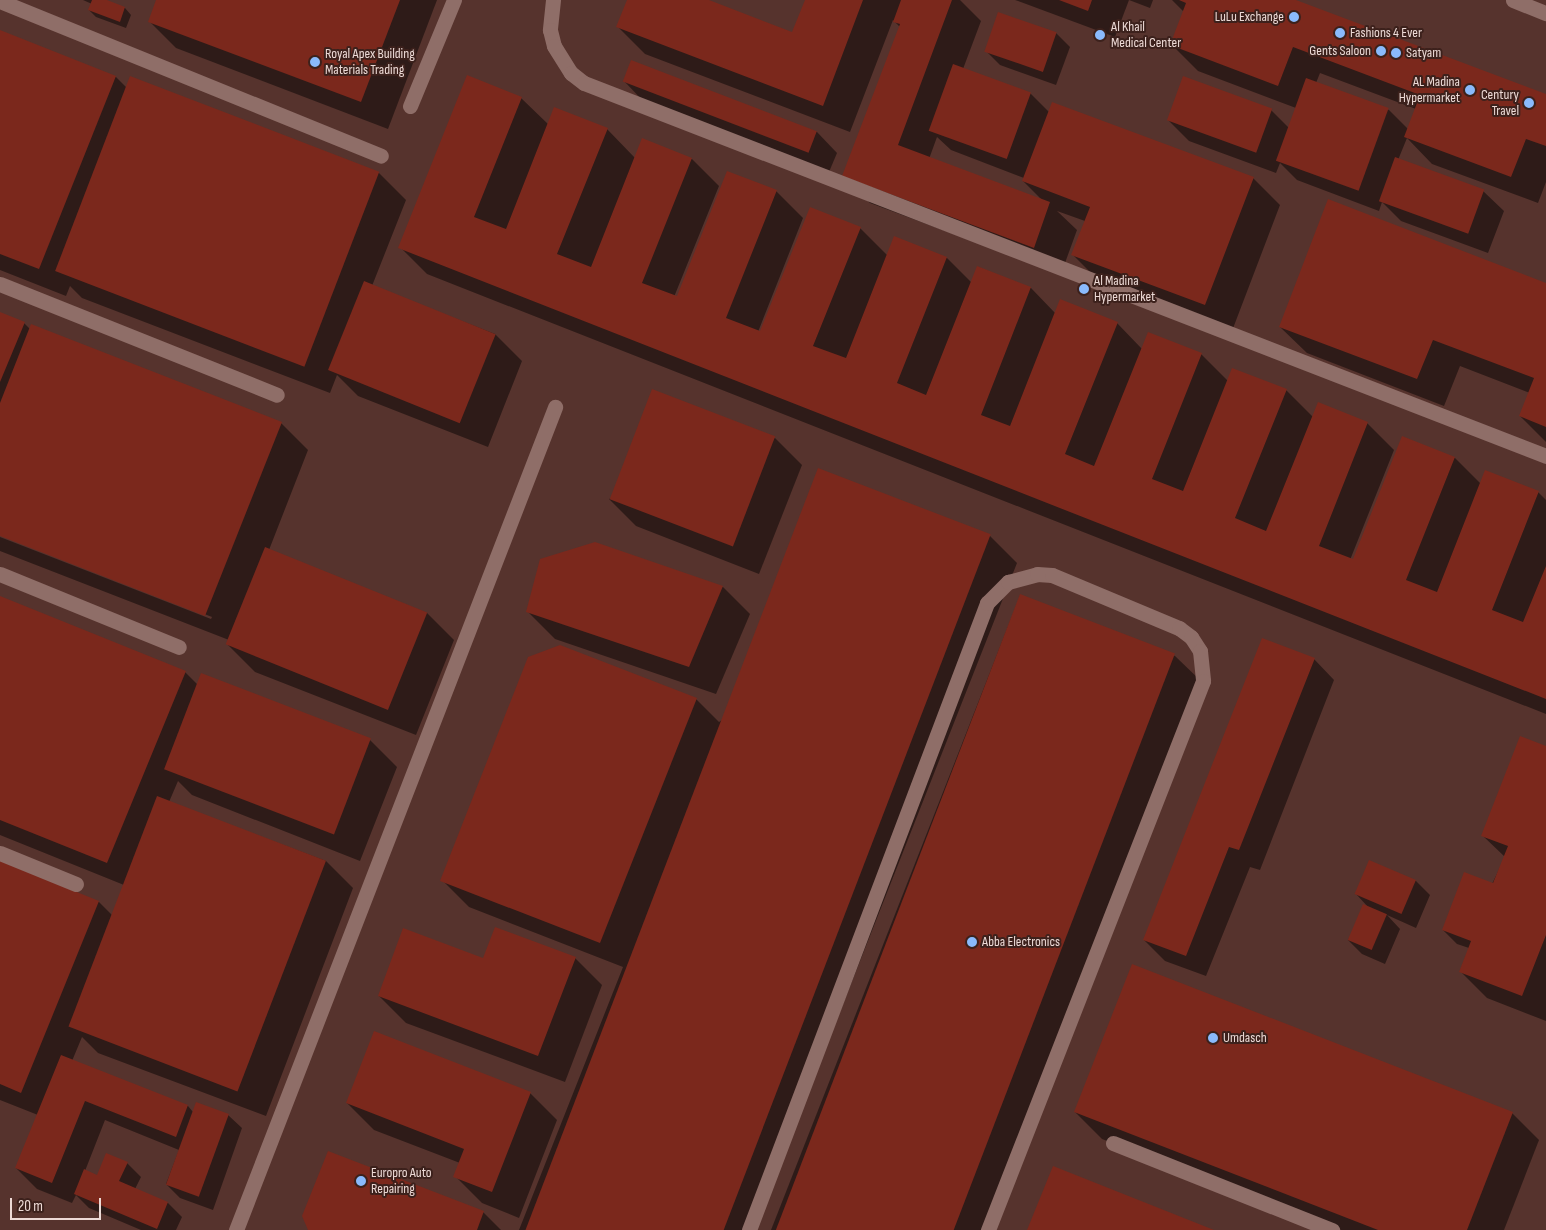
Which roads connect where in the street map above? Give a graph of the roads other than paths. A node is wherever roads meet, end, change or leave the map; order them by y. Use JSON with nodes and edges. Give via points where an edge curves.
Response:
{"nodes":[{"id":1,"x":454,"y":0,"type":"edge"},
{"id":2,"x":554,"y":0,"type":"edge"},
{"id":3,"x":1513,"y":0,"type":"edge"},
{"id":4,"x":0,"y":1,"type":"edge"},
{"id":5,"x":1546,"y":13,"type":"edge"},
{"id":6,"x":410,"y":106,"type":"dead end"},
{"id":7,"x":381,"y":156,"type":"dead end"},
{"id":8,"x":0,"y":284,"type":"edge"},
{"id":9,"x":277,"y":395,"type":"dead end"},
{"id":10,"x":555,"y":406,"type":"dead end"},
{"id":11,"x":1546,"y":456,"type":"edge"},
{"id":12,"x":0,"y":574,"type":"edge"},
{"id":13,"x":179,"y":647,"type":"dead end"},
{"id":14,"x":0,"y":853,"type":"edge"},
{"id":15,"x":76,"y":884,"type":"dead end"},
{"id":16,"x":1112,"y":1143,"type":"dead end"},
{"id":17,"x":236,"y":1230,"type":"edge"},
{"id":18,"x":749,"y":1230,"type":"edge"},
{"id":19,"x":988,"y":1230,"type":"edge"},
{"id":20,"x":1332,"y":1230,"type":"edge"}],
"edges":[{"from":1,"to":6,"type":"lane"},
{"from":2,"to":11,"type":"lane","via":[[550,22],[554,46],[571,73],[584,83]]},
{"from":3,"to":5,"type":"lane"},
{"from":4,"to":7,"type":"lane"},
{"from":8,"to":9,"type":"lane"},
{"from":10,"to":17,"type":"lane"},
{"from":12,"to":13,"type":"lane"},
{"from":14,"to":15,"type":"lane"},
{"from":16,"to":20,"type":"lane"},
{"from":18,"to":19,"type":"lane","via":[[987,603],[1008,582],[1037,574],[1052,576],[1179,628],[1191,637],[1200,651],[1203,681]]}]}
